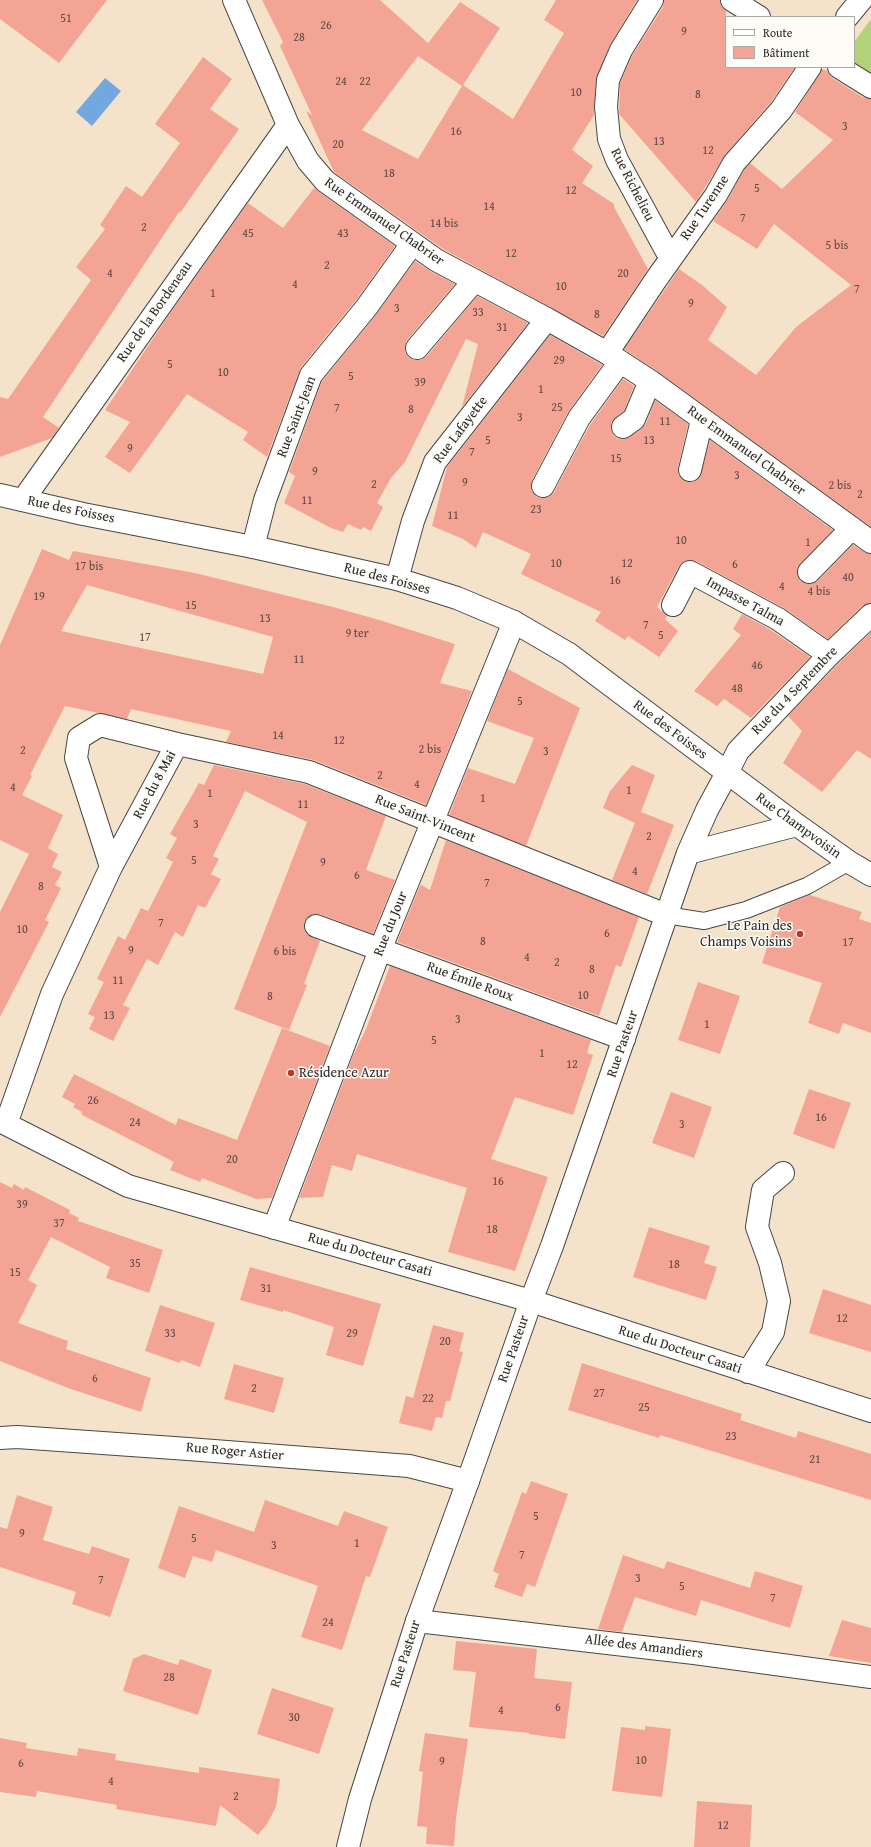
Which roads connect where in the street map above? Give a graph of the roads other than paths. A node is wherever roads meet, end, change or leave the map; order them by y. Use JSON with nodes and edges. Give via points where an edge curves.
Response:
{"nodes":[{"id":1,"x":234,"y":0,"type":"edge"},
{"id":2,"x":652,"y":0,"type":"edge"},
{"id":3,"x":732,"y":0,"type":"edge"},
{"id":4,"x":860,"y":0,"type":"edge"},
{"id":5,"x":757,"y":16,"type":"edge"},
{"id":6,"x":848,"y":16,"type":"edge"},
{"id":7,"x":809,"y":68,"type":"edge"},
{"id":8,"x":841,"y":68,"type":"edge"},
{"id":9,"x":871,"y":87,"type":"edge"},
{"id":10,"x":288,"y":125,"type":"junction"},
{"id":11,"x":412,"y":244,"type":"junction"},
{"id":12,"x":673,"y":255,"type":"junction"},
{"id":13,"x":474,"y":281,"type":"junction"},
{"id":14,"x":547,"y":319,"type":"junction"},
{"id":15,"x":417,"y":348,"type":"dead end"},
{"id":16,"x":613,"y":358,"type":"junction"},
{"id":17,"x":650,"y":381,"type":"junction"},
{"id":18,"x":702,"y":420,"type":"junction"},
{"id":19,"x":624,"y":427,"type":"dead end"},
{"id":20,"x":690,"y":470,"type":"dead end"},
{"id":21,"x":543,"y":486,"type":"dead end"},
{"id":22,"x":0,"y":495,"type":"edge"},
{"id":23,"x":23,"y":500,"type":"junction"},
{"id":24,"x":852,"y":528,"type":"junction"},
{"id":25,"x":871,"y":542,"type":"edge"},
{"id":26,"x":253,"y":547,"type":"junction"},
{"id":27,"x":809,"y":572,"type":"dead end"},
{"id":28,"x":397,"y":579,"type":"junction"},
{"id":29,"x":673,"y":605,"type":"dead end"},
{"id":30,"x":870,"y":616,"type":"edge"},
{"id":31,"x":514,"y":622,"type":"junction"},
{"id":32,"x":830,"y":656,"type":"junction"},
{"id":33,"x":177,"y":744,"type":"junction"},
{"id":34,"x":727,"y":773,"type":"junction"},
{"id":35,"x":431,"y":822,"type":"junction"},
{"id":36,"x":797,"y":825,"type":"junction"},
{"id":37,"x":688,"y":853,"type":"junction"},
{"id":38,"x":849,"y":862,"type":"junction"},
{"id":39,"x":111,"y":867,"type":"junction"},
{"id":40,"x":871,"y":875,"type":"edge"},
{"id":41,"x":666,"y":915,"type":"junction"},
{"id":42,"x":316,"y":926,"type":"dead end"},
{"id":43,"x":380,"y":950,"type":"junction"},
{"id":44,"x":624,"y":1039,"type":"junction"},
{"id":45,"x":3,"y":1122,"type":"edge"},
{"id":46,"x":783,"y":1173,"type":"dead end"},
{"id":47,"x":274,"y":1228,"type":"junction"},
{"id":48,"x":530,"y":1301,"type":"junction"},
{"id":49,"x":748,"y":1372,"type":"junction"},
{"id":50,"x":871,"y":1411,"type":"edge"},
{"id":51,"x":0,"y":1438,"type":"edge"},
{"id":52,"x":468,"y":1481,"type":"junction"},
{"id":53,"x":417,"y":1621,"type":"junction"},
{"id":54,"x":871,"y":1677,"type":"edge"},
{"id":55,"x":348,"y":1847,"type":"edge"}],
"edges":[{"from":1,"to":10,"type":"street","name":"Rue Emmanuel Chabrier"},
{"from":2,"to":12,"type":"street","name":"Rue Richelieu","via":[[621,50],[608,80],[608,139],[666,250]]},
{"from":3,"to":5,"type":"street"},
{"from":4,"to":6,"type":"street"},
{"from":7,"to":12,"type":"street","name":"Rue Turenne","via":[[781,110],[734,163],[716,195]]},
{"from":8,"to":9,"type":"street"},
{"from":10,"to":11,"type":"street","name":"Rue Emmanuel Chabrier","via":[[308,161],[325,181]]},
{"from":10,"to":23,"type":"street","name":"Rue de la Bordeneau"},
{"from":11,"to":13,"type":"street","name":"Rue Emmanuel Chabrier"},
{"from":11,"to":26,"type":"street","name":"Rue Saint-Jean","via":[[366,308],[311,375],[265,500]]},
{"from":12,"to":16,"type":"street","name":"Rue Turenne"},
{"from":13,"to":14,"type":"street","name":"Rue Emmanuel Chabrier"},
{"from":13,"to":15,"type":"street"},
{"from":14,"to":16,"type":"street","name":"Rue Emmanuel Chabrier"},
{"from":14,"to":28,"type":"street","name":"Rue Lafayette","via":[[435,462],[413,521]]},
{"from":16,"to":17,"type":"street","name":"Rue Emmanuel Chabrier"},
{"from":16,"to":21,"type":"street"},
{"from":17,"to":18,"type":"street","name":"Rue Emmanuel Chabrier"},
{"from":17,"to":19,"type":"street","via":[[634,419]]},
{"from":18,"to":20,"type":"street"},
{"from":18,"to":24,"type":"street","name":"Rue Emmanuel Chabrier"},
{"from":22,"to":23,"type":"street","name":"Rue des Foisses"},
{"from":23,"to":26,"type":"street","name":"Rue des Foisses"},
{"from":24,"to":25,"type":"street","name":"Rue Emmanuel Chabrier"},
{"from":24,"to":27,"type":"street"},
{"from":26,"to":28,"type":"street","name":"Rue des Foisses"},
{"from":28,"to":31,"type":"street","name":"Rue des Foisses","via":[[457,598]]},
{"from":29,"to":32,"type":"street","name":"Impasse Talma","via":[[690,572],[778,619]]},
{"from":30,"to":32,"type":"street","name":"Rue du 4 Septembre"},
{"from":31,"to":34,"type":"street","name":"Rue des Foisses","via":[[569,654]]},
{"from":31,"to":35,"type":"street","name":"Rue du Jour"},
{"from":32,"to":34,"type":"street","name":"Rue du 4 Septembre","via":[[738,751]]},
{"from":33,"to":35,"type":"street","name":"Rue Saint-Vincent","via":[[309,772]]},
{"from":33,"to":39,"type":"street","name":"Rue du 8 Mai"},
{"from":33,"to":39,"type":"street","name":"Rue du 8 Mai","via":[[100,725],[79,738],[76,758]]},
{"from":34,"to":36,"type":"street","name":"Rue Champvoisin"},
{"from":34,"to":37,"type":"street","name":"Rue Pasteur"},
{"from":35,"to":41,"type":"street","name":"Rue Saint-Vincent"},
{"from":35,"to":43,"type":"street","name":"Rue du Jour"},
{"from":36,"to":37,"type":"street"},
{"from":36,"to":38,"type":"street","name":"Rue Champvoisin"},
{"from":37,"to":41,"type":"street","name":"Rue Pasteur"},
{"from":38,"to":40,"type":"street","name":"Rue Champvoisin"},
{"from":38,"to":41,"type":"lane","via":[[807,886],[746,910],[704,921]]},
{"from":39,"to":45,"type":"street","name":"Rue du 8 Mai","via":[[52,994]]},
{"from":41,"to":44,"type":"street","name":"Rue Pasteur"},
{"from":42,"to":43,"type":"street","name":"Rue Émile Roux"},
{"from":43,"to":44,"type":"street","name":"Rue Émile Roux"},
{"from":43,"to":47,"type":"street","name":"Rue du Jour"},
{"from":44,"to":48,"type":"street","name":"Rue Pasteur","via":[[552,1246]]},
{"from":45,"to":47,"type":"street","name":"Rue du Docteur Casati","via":[[128,1186]]},
{"from":46,"to":49,"type":"street","name":"Rue du Docteur Casati","via":[[763,1190],[757,1227],[770,1263],[779,1301],[773,1332]]},
{"from":47,"to":48,"type":"street","name":"Rue du Docteur Casati"},
{"from":48,"to":49,"type":"street","name":"Rue du Docteur Casati"},
{"from":48,"to":52,"type":"street","name":"Rue Pasteur"},
{"from":49,"to":50,"type":"street","name":"Rue du Docteur Casati"},
{"from":51,"to":52,"type":"street","name":"Rue Roger Astier","via":[[17,1437],[409,1466]]},
{"from":52,"to":53,"type":"street","name":"Rue Pasteur"},
{"from":53,"to":54,"type":"street","name":"Allée des Amandiers","via":[[694,1653]]},
{"from":53,"to":55,"type":"street","name":"Rue Pasteur","via":[[360,1799]]}]}
